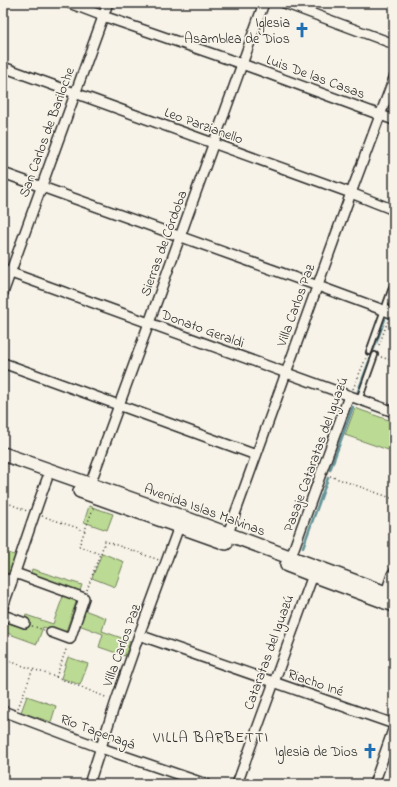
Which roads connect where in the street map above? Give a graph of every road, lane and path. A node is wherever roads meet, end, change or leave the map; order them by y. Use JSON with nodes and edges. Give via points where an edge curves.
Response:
{"nodes":[{"id":1,"x":69,"y":3,"type":"edge"},
{"id":2,"x":108,"y":3,"type":"edge"},
{"id":3,"x":264,"y":3,"type":"edge"},
{"id":4,"x":284,"y":3,"type":"edge"},
{"id":5,"x":103,"y":16,"type":"junction"},
{"id":6,"x":394,"y":44,"type":"edge"},
{"id":7,"x":242,"y":64,"type":"junction"},
{"id":8,"x":3,"y":67,"type":"edge"},
{"id":9,"x":394,"y":78,"type":"edge"},
{"id":10,"x":75,"y":93,"type":"junction"},
{"id":11,"x":380,"y":115,"type":"junction"},
{"id":12,"x":394,"y":120,"type":"edge"},
{"id":13,"x":213,"y":144,"type":"junction"},
{"id":14,"x":3,"y":173,"type":"edge"},
{"id":15,"x":41,"y":186,"type":"junction"},
{"id":16,"x":351,"y":193,"type":"junction"},
{"id":17,"x":394,"y":210,"type":"edge"},
{"id":18,"x":180,"y":237,"type":"junction"},
{"id":19,"x":7,"y":271,"type":"edge"},
{"id":20,"x":394,"y":282,"type":"edge"},
{"id":21,"x":318,"y":286,"type":"junction"},
{"id":22,"x":3,"y":293,"type":"edge"},
{"id":23,"x":390,"y":313,"type":"edge"},
{"id":24,"x":149,"y":323,"type":"junction"},
{"id":25,"x":368,"y":352,"type":"joint"},
{"id":26,"x":375,"y":355,"type":"junction"},
{"id":27,"x":394,"y":362,"type":"edge"},
{"id":28,"x":3,"y":364,"type":"edge"},
{"id":29,"x":286,"y":372,"type":"junction"},
{"id":30,"x":350,"y":396,"type":"junction"},
{"id":31,"x":360,"y":400,"type":"junction"},
{"id":32,"x":119,"y":405,"type":"junction"},
{"id":33,"x":394,"y":412,"type":"edge"},
{"id":34,"x":3,"y":454,"type":"edge"},
{"id":35,"x":256,"y":454,"type":"junction"},
{"id":36,"x":3,"y":464,"type":"edge"},
{"id":37,"x":322,"y":473,"type":"junction"},
{"id":38,"x":47,"y":479,"type":"junction"},
{"id":39,"x":92,"y":492,"type":"junction"},
{"id":40,"x":394,"y":499,"type":"edge"},
{"id":41,"x":180,"y":522,"type":"junction"},
{"id":42,"x":226,"y":538,"type":"junction"},
{"id":43,"x":100,"y":554,"type":"junction"},
{"id":44,"x":290,"y":561,"type":"junction"},
{"id":45,"x":166,"y":562,"type":"junction"},
{"id":46,"x":394,"y":575,"type":"edge"},
{"id":47,"x":313,"y":576,"type":"junction"},
{"id":48,"x":14,"y":577,"type":"junction"},
{"id":49,"x":3,"y":578,"type":"edge"},
{"id":50,"x":84,"y":598,"type":"junction"},
{"id":51,"x":390,"y":599,"type":"edge"},
{"id":52,"x":3,"y":607,"type":"edge"},
{"id":53,"x":3,"y":615,"type":"edge"},
{"id":54,"x":25,"y":623,"type":"joint"},
{"id":55,"x":51,"y":632,"type":"joint"},
{"id":56,"x":138,"y":635,"type":"junction"},
{"id":57,"x":70,"y":639,"type":"junction"},
{"id":58,"x":3,"y":659,"type":"edge"},
{"id":59,"x":32,"y":669,"type":"junction"},
{"id":60,"x":56,"y":677,"type":"junction"},
{"id":61,"x":274,"y":682,"type":"junction"},
{"id":62,"x":116,"y":701,"type":"junction"},
{"id":63,"x":3,"y":711,"type":"edge"},
{"id":64,"x":16,"y":716,"type":"junction"},
{"id":65,"x":394,"y":726,"type":"edge"},
{"id":66,"x":101,"y":748,"type":"junction"},
{"id":67,"x":89,"y":784,"type":"edge"},
{"id":68,"x":206,"y":784,"type":"edge"},
{"id":69,"x":238,"y":784,"type":"edge"},
{"id":70,"x":374,"y":784,"type":"edge"}],
"edges":[{"from":1,"to":5,"type":"street","name":"Luis De las Casas"},
{"from":2,"to":5,"type":"street","name":"San Carlos de Bariloche"},
{"from":3,"to":7,"type":"street","name":"Sierras de Córdoba"},
{"from":4,"to":6,"type":"street"},
{"from":5,"to":7,"type":"street","name":"Luis De las Casas"},
{"from":5,"to":10,"type":"street","name":"San Carlos de Bariloche"},
{"from":7,"to":11,"type":"street","name":"Luis De las Casas"},
{"from":7,"to":13,"type":"street","name":"Sierras de Córdoba"},
{"from":8,"to":10,"type":"street","name":"Leo Parzianello"},
{"from":9,"to":11,"type":"street","name":"Villa Carlos Paz"},
{"from":10,"to":13,"type":"street","name":"Leo Parzianello"},
{"from":10,"to":15,"type":"street","name":"San Carlos de Bariloche"},
{"from":11,"to":12,"type":"street","name":"Luis De las Casas"},
{"from":11,"to":16,"type":"street","name":"Villa Carlos Paz"},
{"from":13,"to":16,"type":"street","name":"Leo Parzianello"},
{"from":13,"to":18,"type":"street","name":"Sierras de Córdoba"},
{"from":14,"to":15,"type":"street"},
{"from":15,"to":18,"type":"street"},
{"from":15,"to":19,"type":"street","name":"San Carlos de Bariloche"},
{"from":16,"to":17,"type":"street","name":"Leo Parzianello"},
{"from":16,"to":21,"type":"street","name":"Villa Carlos Paz"},
{"from":18,"to":21,"type":"street"},
{"from":18,"to":24,"type":"street","name":"Sierras de Córdoba"},
{"from":19,"to":22,"type":"street","name":"San Carlos de Bariloche"},
{"from":19,"to":24,"type":"street","name":"Donato Geraldi"},
{"from":20,"to":23,"type":"lane"},
{"from":21,"to":23,"type":"street"},
{"from":21,"to":29,"type":"street","name":"Villa Carlos Paz"},
{"from":23,"to":25,"type":"lane"},
{"from":23,"to":26,"type":"path"},
{"from":24,"to":29,"type":"street","name":"Donato Geraldi"},
{"from":24,"to":32,"type":"street","name":"Sierras de Córdoba"},
{"from":25,"to":30,"type":"path","name":"Pasaje Cataratas del Iguazú"},
{"from":26,"to":27,"type":"path"},
{"from":26,"to":31,"type":"lane"},
{"from":28,"to":32,"type":"street"},
{"from":29,"to":30,"type":"street","name":"Donato Geraldi"},
{"from":29,"to":35,"type":"street","name":"Villa Carlos Paz"},
{"from":30,"to":31,"type":"street","name":"Donato Geraldi"},
{"from":30,"to":37,"type":"street","name":"Pasaje Cataratas del Iguazú"},
{"from":31,"to":33,"type":"street","name":"Donato Geraldi"},
{"from":32,"to":35,"type":"street"},
{"from":32,"to":39,"type":"street","name":"Sierras de Córdoba"},
{"from":34,"to":39,"type":"main road","name":"Avenida Islas Malvinas"},
{"from":35,"to":42,"type":"street","name":"Villa Carlos Paz"},
{"from":36,"to":38,"type":"main road","name":"Avenida Islas Malvinas"},
{"from":37,"to":40,"type":"path"},
{"from":37,"to":44,"type":"street","name":"Pasaje Cataratas del Iguazú"},
{"from":38,"to":39,"type":"main road","name":"Avenida Islas Malvinas"},
{"from":38,"to":48,"type":"street"},
{"from":39,"to":41,"type":"main road","name":"Avenida Islas Malvinas"},
{"from":39,"to":43,"type":"path","via":[[79,546]]},
{"from":41,"to":42,"type":"main road","name":"Avenida Islas Malvinas"},
{"from":41,"to":45,"type":"street","name":"Villa Carlos Paz"},
{"from":42,"to":44,"type":"main road","name":"Avenida Islas Malvinas"},
{"from":43,"to":45,"type":"path","via":[[105,541]]},
{"from":43,"to":50,"type":"path"},
{"from":44,"to":47,"type":"main road","name":"Avenida Islas Malvinas"},
{"from":44,"to":51,"type":"main road","name":"Avenida Islas Malvinas"},
{"from":45,"to":56,"type":"street","name":"Villa Carlos Paz"},
{"from":46,"to":51,"type":"main road"},
{"from":47,"to":51,"type":"main road","name":"Avenida Islas Malvinas"},
{"from":47,"to":61,"type":"street","name":"Cataratas del Iguazú"},
{"from":48,"to":49,"type":"street"},
{"from":48,"to":50,"type":"street"},
{"from":48,"to":52,"type":"street"},
{"from":50,"to":57,"type":"street"},
{"from":53,"to":54,"type":"street"},
{"from":54,"to":55,"type":"path"},
{"from":55,"to":57,"type":"street"},
{"from":56,"to":61,"type":"street","name":"Riacho Iné"},
{"from":56,"to":62,"type":"street","name":"Villa Carlos Paz"},
{"from":57,"to":60,"type":"path"},
{"from":58,"to":59,"type":"path"},
{"from":59,"to":60,"type":"path"},
{"from":59,"to":64,"type":"path"},
{"from":60,"to":62,"type":"path"},
{"from":61,"to":65,"type":"street","name":"Riacho Iné"},
{"from":61,"to":69,"type":"street","name":"Cataratas del Iguazú"},
{"from":62,"to":66,"type":"street","name":"Villa Carlos Paz"},
{"from":63,"to":64,"type":"street","name":"Río Tapenagá"},
{"from":64,"to":66,"type":"street","name":"Río Tapenagá"},
{"from":65,"to":70,"type":"street"},
{"from":66,"to":67,"type":"street","name":"Villa Carlos Paz"},
{"from":66,"to":68,"type":"street","name":"Río Tapenagá"}]}
